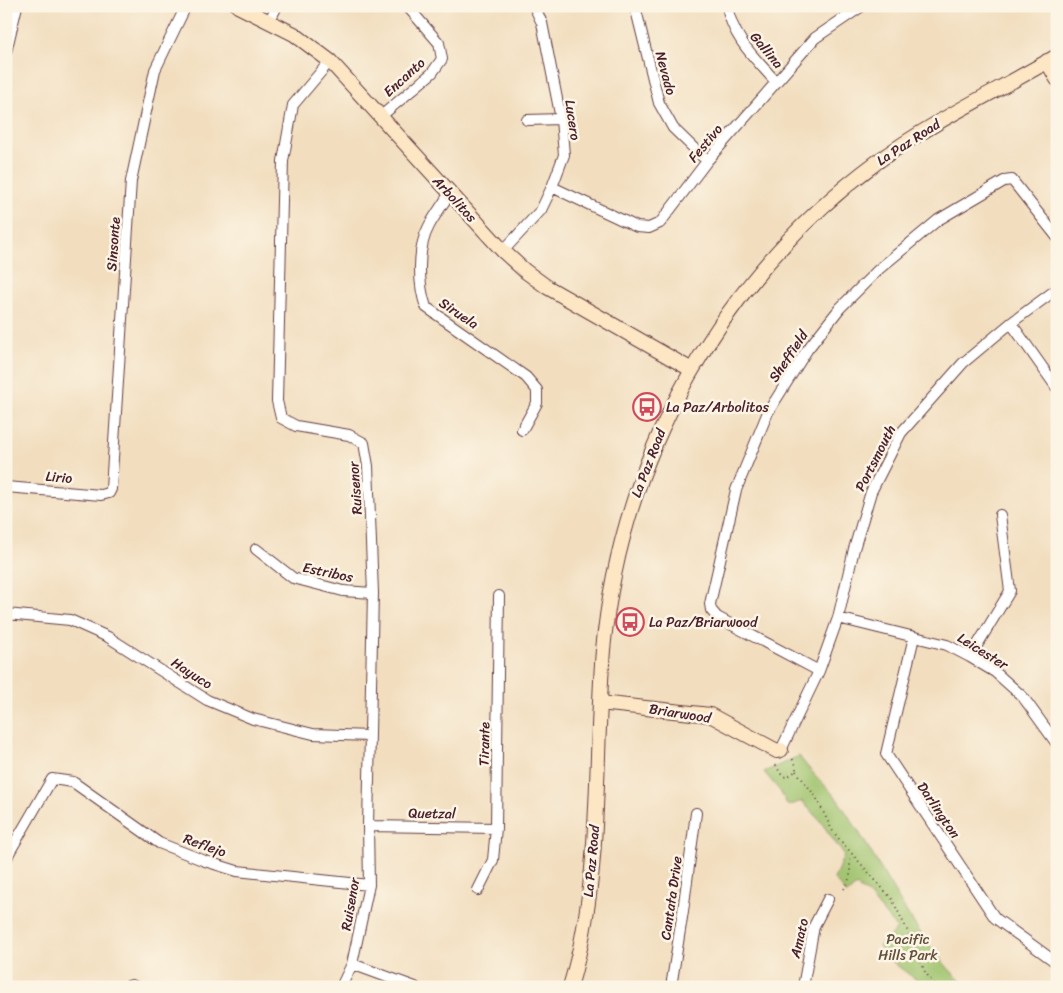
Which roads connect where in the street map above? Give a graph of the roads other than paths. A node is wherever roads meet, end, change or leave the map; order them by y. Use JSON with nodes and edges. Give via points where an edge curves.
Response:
{"nodes":[{"id":1,"x":17,"y":6,"type":"edge"},
{"id":2,"x":186,"y":6,"type":"edge"},
{"id":3,"x":238,"y":6,"type":"edge"},
{"id":4,"x":277,"y":6,"type":"edge"},
{"id":5,"x":407,"y":6,"type":"edge"},
{"id":6,"x":534,"y":6,"type":"edge"},
{"id":7,"x":635,"y":6,"type":"edge"},
{"id":8,"x":727,"y":6,"type":"edge"},
{"id":9,"x":862,"y":6,"type":"edge"},
{"id":10,"x":269,"y":22,"type":"junction"},
{"id":11,"x":6,"y":52,"type":"edge"},
{"id":12,"x":1052,"y":59,"type":"edge"},
{"id":13,"x":330,"y":62,"type":"junction"},
{"id":14,"x":1057,"y":79,"type":"edge"},
{"id":15,"x":776,"y":82,"type":"junction"},
{"id":16,"x":380,"y":117,"type":"junction"},
{"id":17,"x":561,"y":119,"type":"junction"},
{"id":18,"x":527,"y":120,"type":"dead end"},
{"id":19,"x":706,"y":160,"type":"junction"},
{"id":20,"x":552,"y":187,"type":"junction"},
{"id":21,"x":450,"y":193,"type":"junction"},
{"id":22,"x":1057,"y":237,"type":"edge"},
{"id":23,"x":503,"y":251,"type":"junction"},
{"id":24,"x":1057,"y":289,"type":"edge"},
{"id":25,"x":1011,"y":323,"type":"junction"},
{"id":26,"x":692,"y":370,"type":"junction"},
{"id":27,"x":1057,"y":388,"type":"edge"},
{"id":28,"x":522,"y":430,"type":"dead end"},
{"id":29,"x":6,"y":487,"type":"edge"},
{"id":30,"x":109,"y":493,"type":"joint"},
{"id":31,"x":1000,"y":515,"type":"dead end"},
{"id":32,"x":256,"y":549,"type":"dead end"},
{"id":33,"x":373,"y":593,"type":"junction"},
{"id":34,"x":499,"y":596,"type":"dead end"},
{"id":35,"x":6,"y":614,"type":"edge"},
{"id":36,"x":838,"y":618,"type":"junction"},
{"id":37,"x":914,"y":636,"type":"junction"},
{"id":38,"x":970,"y":657,"type":"junction"},
{"id":39,"x":819,"y":671,"type":"junction"},
{"id":40,"x":600,"y":703,"type":"junction"},
{"id":41,"x":370,"y":736,"type":"junction"},
{"id":42,"x":1057,"y":744,"type":"edge"},
{"id":43,"x":787,"y":754,"type":"joint"},
{"id":44,"x":696,"y":813,"type":"dead end"},
{"id":45,"x":368,"y":826,"type":"junction"},
{"id":46,"x":496,"y":828,"type":"junction"},
{"id":47,"x":6,"y":861,"type":"edge"},
{"id":48,"x":369,"y":884,"type":"junction"},
{"id":49,"x":478,"y":890,"type":"dead end"},
{"id":50,"x":828,"y":898,"type":"dead end"},
{"id":51,"x":1057,"y":963,"type":"edge"},
{"id":52,"x":352,"y":964,"type":"junction"},
{"id":53,"x":126,"y":987,"type":"edge"},
{"id":54,"x":136,"y":987,"type":"edge"},
{"id":55,"x":341,"y":987,"type":"edge"},
{"id":56,"x":415,"y":987,"type":"edge"},
{"id":57,"x":570,"y":987,"type":"edge"},
{"id":58,"x":671,"y":987,"type":"edge"},
{"id":59,"x":803,"y":987,"type":"edge"}],
"edges":[{"from":1,"to":11,"type":"street"},
{"from":2,"to":30,"type":"street","name":"Sinsonte","via":[[155,70],[131,181]]},
{"from":3,"to":10,"type":"main road","name":"Arbolitos"},
{"from":4,"to":10,"type":"street"},
{"from":5,"to":16,"type":"street","name":"Encanto","via":[[439,43],[442,59],[432,73]]},
{"from":6,"to":17,"type":"street","name":"Lucero","via":[[542,23]]},
{"from":7,"to":19,"type":"street","name":"Nevado","via":[[659,103],[674,128]]},
{"from":8,"to":15,"type":"street","name":"Gallina","via":[[741,42]]},
{"from":9,"to":15,"type":"street","name":"Festivo","via":[[815,38]]},
{"from":10,"to":13,"type":"main road","name":"Arbolitos","via":[[294,34]]},
{"from":12,"to":14,"type":"main road"},
{"from":12,"to":26,"type":"main road","name":"La Paz Road","via":[[914,137],[835,196],[752,282],[720,324]]},
{"from":13,"to":16,"type":"main road","name":"Arbolitos"},
{"from":13,"to":33,"type":"street","name":"Ruisenor","via":[[293,105],[283,161],[277,401],[280,418],[296,426],[349,435],[364,443],[368,466]]},
{"from":15,"to":19,"type":"street","name":"Festivo"},
{"from":16,"to":21,"type":"main road","name":"Arbolitos"},
{"from":17,"to":18,"type":"street"},
{"from":17,"to":20,"type":"street","name":"Lucero","via":[[564,155]]},
{"from":19,"to":20,"type":"street","name":"Festivo","via":[[670,212],[660,223],[649,228],[637,227]]},
{"from":20,"to":23,"type":"street","name":"Lucero","via":[[541,210]]},
{"from":21,"to":23,"type":"main road","name":"Arbolitos"},
{"from":21,"to":28,"type":"street","name":"Siruela","via":[[428,228],[420,265],[421,294],[426,307],[526,377],[536,390],[537,403]]},
{"from":22,"to":39,"type":"street","name":"Sheffield","via":[[1012,180],[1004,181],[946,215],[878,269],[840,308],[807,350],[768,412],[736,490],[711,610],[717,617]]},
{"from":23,"to":26,"type":"main road","name":"Arbolitos","via":[[547,286]]},
{"from":24,"to":25,"type":"street","name":"Portsmouth"},
{"from":25,"to":27,"type":"street"},
{"from":25,"to":36,"type":"street","name":"Portsmouth","via":[[964,362],[901,433],[871,492]]},
{"from":26,"to":40,"type":"main road","name":"La Paz Road","via":[[646,464],[621,543],[607,618]]},
{"from":29,"to":30,"type":"street","name":"Lirio"},
{"from":31,"to":38,"type":"street","via":[[1010,591]]},
{"from":32,"to":33,"type":"street","name":"Estribos","via":[[293,578],[343,591]]},
{"from":33,"to":41,"type":"street","name":"Ruisenor"},
{"from":34,"to":46,"type":"street","name":"Tirante"},
{"from":35,"to":41,"type":"street","name":"Hayuco","via":[[70,620],[108,637],[207,700],[254,719],[313,734]]},
{"from":36,"to":37,"type":"street","name":"Leicester"},
{"from":36,"to":39,"type":"street","name":"Portsmouth"},
{"from":37,"to":38,"type":"street","name":"Leicester","via":[[947,644]]},
{"from":37,"to":51,"type":"street","name":"Darlington","via":[[886,754],[994,918]]},
{"from":38,"to":42,"type":"street","name":"Leicester","via":[[996,672],[1023,696]]},
{"from":39,"to":43,"type":"street","name":"Portsmouth"},
{"from":40,"to":43,"type":"main road","name":"Briarwood","via":[[710,715]]},
{"from":40,"to":57,"type":"main road","name":"La Paz Road","via":[[590,886]]},
{"from":41,"to":45,"type":"street","name":"Ruisenor"},
{"from":44,"to":58,"type":"street","name":"Cantata Drive"},
{"from":45,"to":46,"type":"street","name":"Quetzal"},
{"from":45,"to":48,"type":"street","name":"Ruisenor"},
{"from":46,"to":49,"type":"street","name":"Tirante","via":[[493,860]]},
{"from":47,"to":48,"type":"street","name":"Reflejo","via":[[52,778],[73,782],[159,843],[205,861],[237,870]]},
{"from":48,"to":52,"type":"street","name":"Ruisenor"},
{"from":50,"to":59,"type":"street","name":"Amato","via":[[814,926]]},
{"from":52,"to":55,"type":"street","name":"Ruisenor"},
{"from":52,"to":56,"type":"street"},
{"from":53,"to":54,"type":"street"}]}
